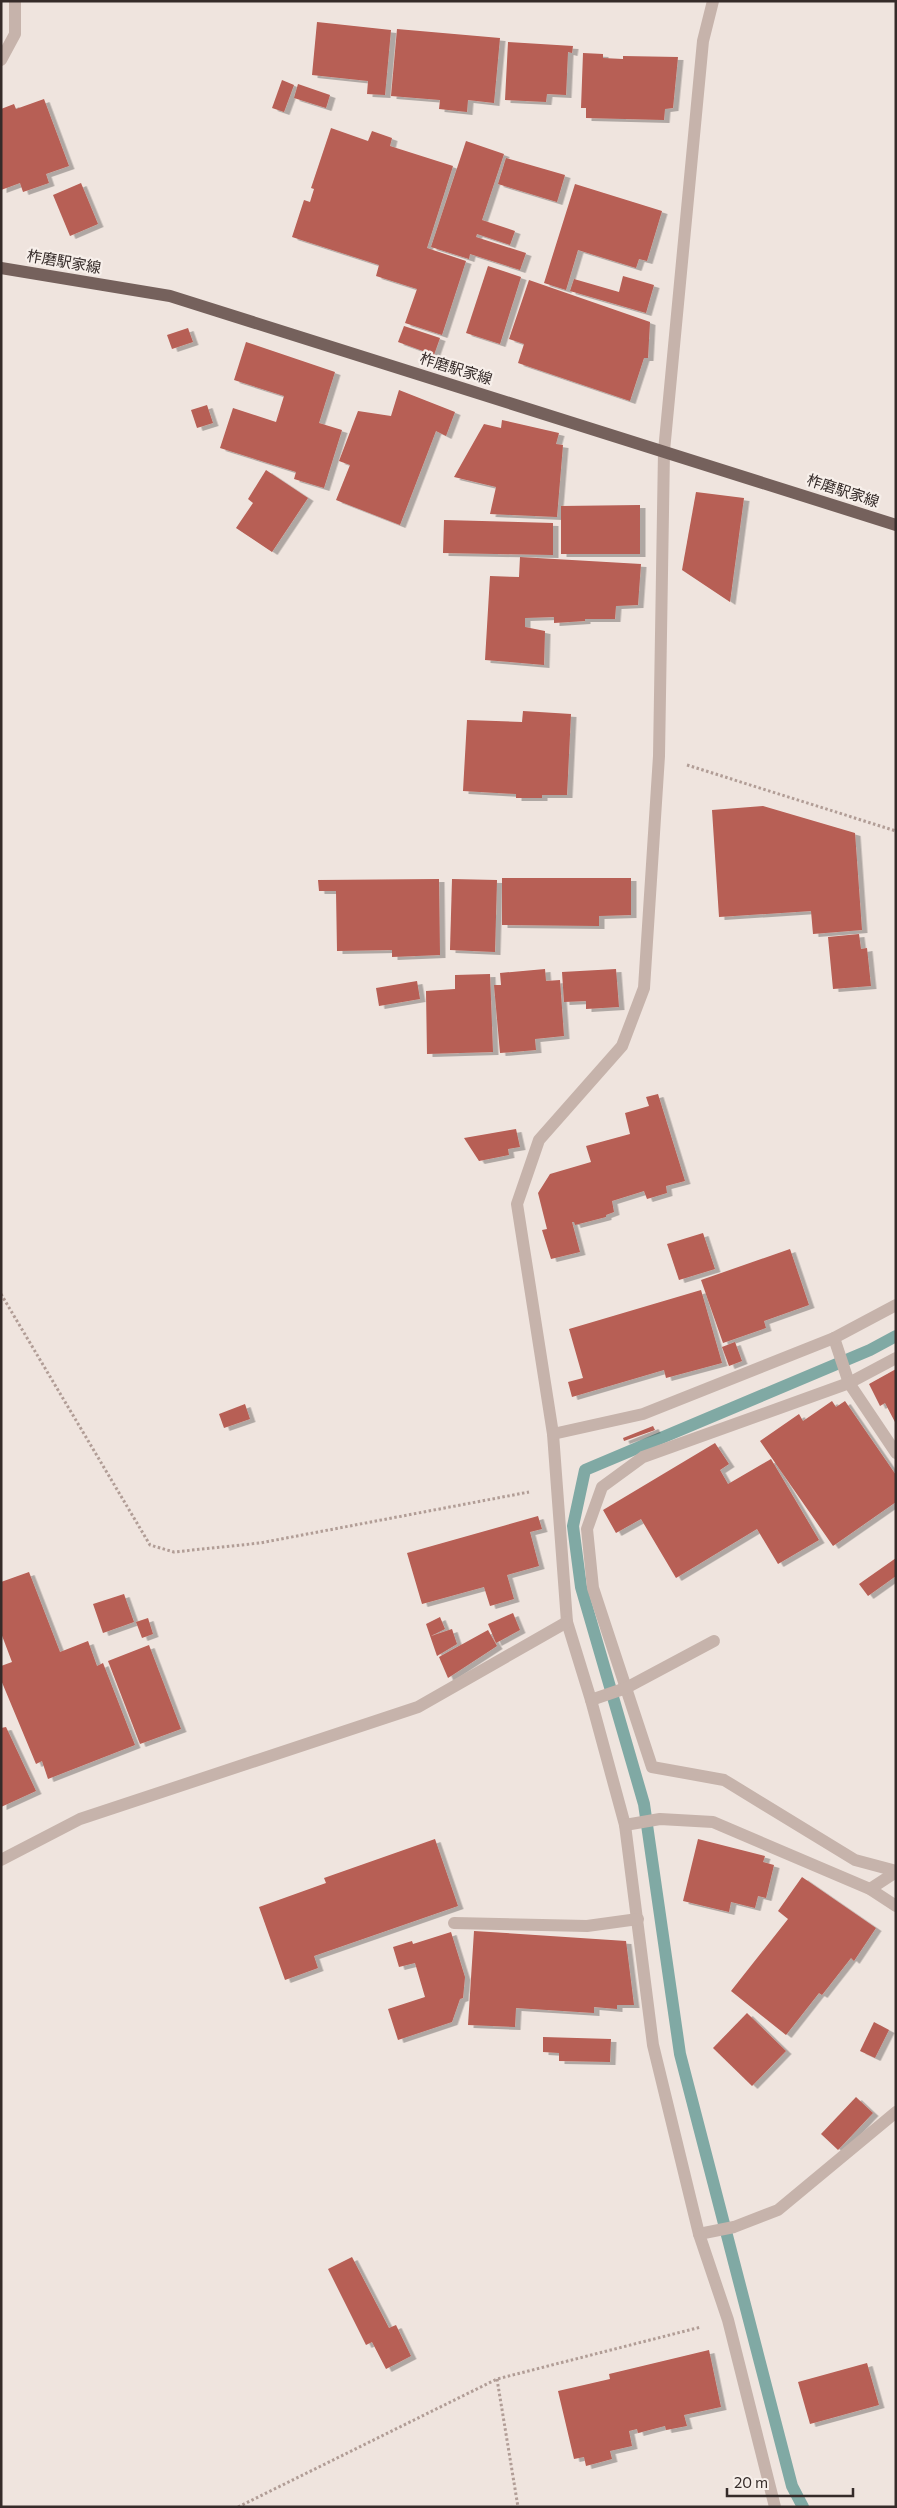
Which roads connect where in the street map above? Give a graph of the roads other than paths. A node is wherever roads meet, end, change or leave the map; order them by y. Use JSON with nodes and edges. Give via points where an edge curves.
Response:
{"nodes":[{"id":1,"x":15,"y":1,"type":"edge"},
{"id":2,"x":713,"y":1,"type":"edge"},
{"id":3,"x":1,"y":60,"type":"edge"},
{"id":4,"x":1,"y":268,"type":"edge"},
{"id":5,"x":664,"y":451,"type":"junction"},
{"id":6,"x":896,"y":525,"type":"edge"},
{"id":7,"x":896,"y":1305,"type":"edge"},
{"id":8,"x":834,"y":1338,"type":"junction"},
{"id":9,"x":896,"y":1358,"type":"edge"},
{"id":10,"x":849,"y":1383,"type":"junction"},
{"id":11,"x":553,"y":1434,"type":"junction"},
{"id":12,"x":896,"y":1453,"type":"edge"},
{"id":13,"x":566,"y":1622,"type":"junction"},
{"id":14,"x":714,"y":1641,"type":"dead end"},
{"id":15,"x":626,"y":1688,"type":"junction"},
{"id":16,"x":591,"y":1700,"type":"junction"},
{"id":17,"x":630,"y":1824,"type":"junction"},
{"id":18,"x":1,"y":1860,"type":"edge"},
{"id":19,"x":896,"y":1872,"type":"edge"},
{"id":20,"x":870,"y":1889,"type":"junction"},
{"id":21,"x":896,"y":1906,"type":"edge"},
{"id":22,"x":638,"y":1919,"type":"junction"},
{"id":23,"x":454,"y":1923,"type":"dead end"},
{"id":24,"x":896,"y":2112,"type":"edge"},
{"id":25,"x":699,"y":2234,"type":"junction"},
{"id":26,"x":775,"y":2507,"type":"edge"}],
"edges":[{"from":1,"to":3,"type":"street","via":[[15,34]]},
{"from":2,"to":5,"type":"street","via":[[703,41]]},
{"from":4,"to":5,"type":"main road","name":"柞磨駅家線","via":[[170,296]]},
{"from":5,"to":6,"type":"main road","name":"柞磨駅家線"},
{"from":5,"to":11,"type":"street","via":[[659,756],[644,988],[622,1046],[539,1140],[517,1204]]},
{"from":7,"to":8,"type":"street"},
{"from":8,"to":10,"type":"street"},
{"from":8,"to":11,"type":"street","via":[[643,1414]]},
{"from":9,"to":10,"type":"street"},
{"from":10,"to":12,"type":"street"},
{"from":10,"to":15,"type":"street","via":[[643,1457],[602,1488],[587,1529],[593,1588]]},
{"from":11,"to":13,"type":"street"},
{"from":13,"to":16,"type":"street"},
{"from":13,"to":18,"type":"street","via":[[418,1706],[80,1819]]},
{"from":14,"to":15,"type":"street"},
{"from":15,"to":16,"type":"street"},
{"from":15,"to":19,"type":"street","via":[[652,1767],[724,1780],[855,1860]]},
{"from":16,"to":17,"type":"street"},
{"from":17,"to":20,"type":"street","via":[[660,1819],[713,1822]]},
{"from":17,"to":22,"type":"street"},
{"from":19,"to":20,"type":"street"},
{"from":20,"to":21,"type":"street"},
{"from":22,"to":23,"type":"street","via":[[587,1926]]},
{"from":22,"to":25,"type":"street","via":[[653,2045]]},
{"from":24,"to":25,"type":"street","via":[[778,2210],[734,2227]]},
{"from":25,"to":26,"type":"street","via":[[728,2320]]}]}
